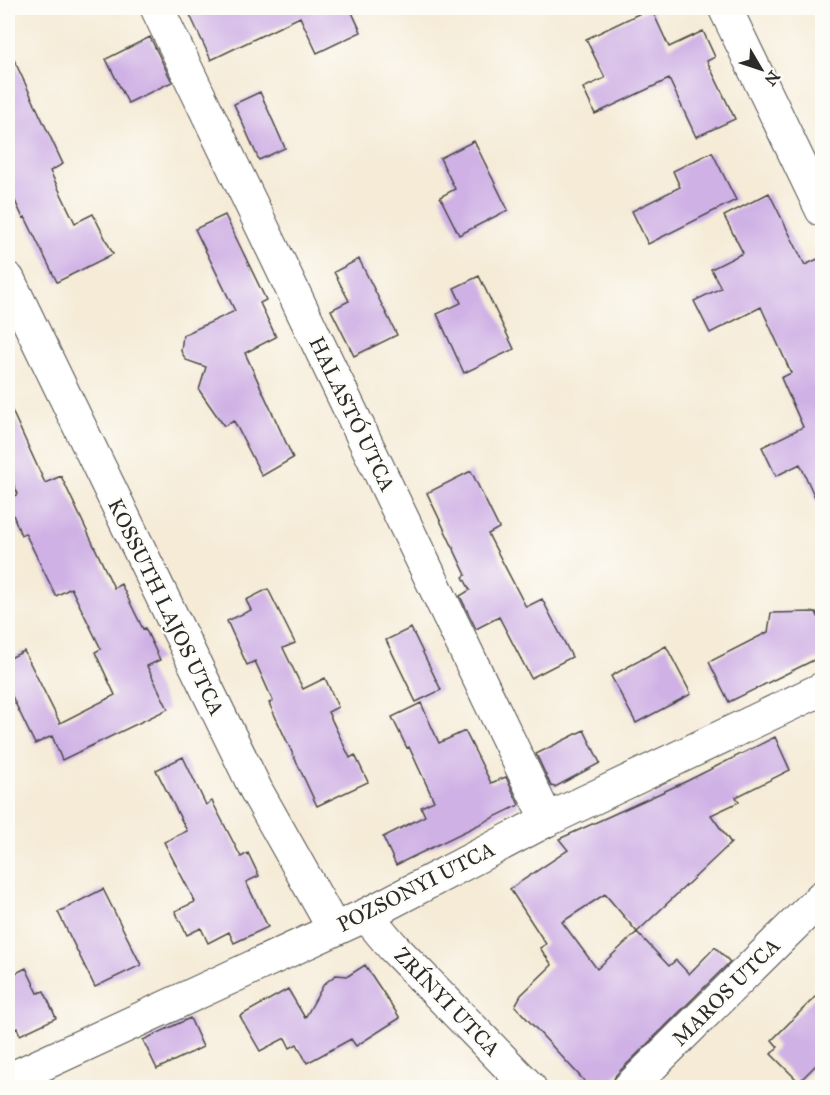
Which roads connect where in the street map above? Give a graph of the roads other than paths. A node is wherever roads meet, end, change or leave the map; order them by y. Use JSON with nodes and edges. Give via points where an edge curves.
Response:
{"nodes":[{"id":1,"x":157,"y":8,"type":"edge"},
{"id":2,"x":725,"y":8,"type":"edge"},
{"id":3,"x":822,"y":210,"type":"edge"},
{"id":4,"x":8,"y":279,"type":"edge"},
{"id":5,"x":822,"y":689,"type":"edge"},
{"id":6,"x":547,"y":820,"type":"junction"},
{"id":7,"x":822,"y":897,"type":"edge"},
{"id":8,"x":366,"y":915,"type":"junction"},
{"id":9,"x":334,"y":929,"type":"junction"},
{"id":10,"x":8,"y":1080,"type":"edge"},
{"id":11,"x":530,"y":1088,"type":"edge"},
{"id":12,"x":629,"y":1088,"type":"edge"}],
"edges":[{"from":1,"to":6,"type":"street","name":"HALASTÓ UTCA"},
{"from":2,"to":3,"type":"street"},
{"from":4,"to":9,"type":"street","name":"KOSSUTH LAJOS UTCA","via":[[256,790]]},
{"from":5,"to":6,"type":"street","name":"POZSONYI UTCA"},
{"from":6,"to":8,"type":"street","name":"POZSONYI UTCA"},
{"from":7,"to":12,"type":"street","name":"MAROS UTCA"},
{"from":8,"to":9,"type":"street","name":"POZSONYI UTCA"},
{"from":8,"to":11,"type":"street","name":"ZRÍNYI UTCA"},
{"from":9,"to":10,"type":"street","name":"POZSONYI UTCA"}]}
